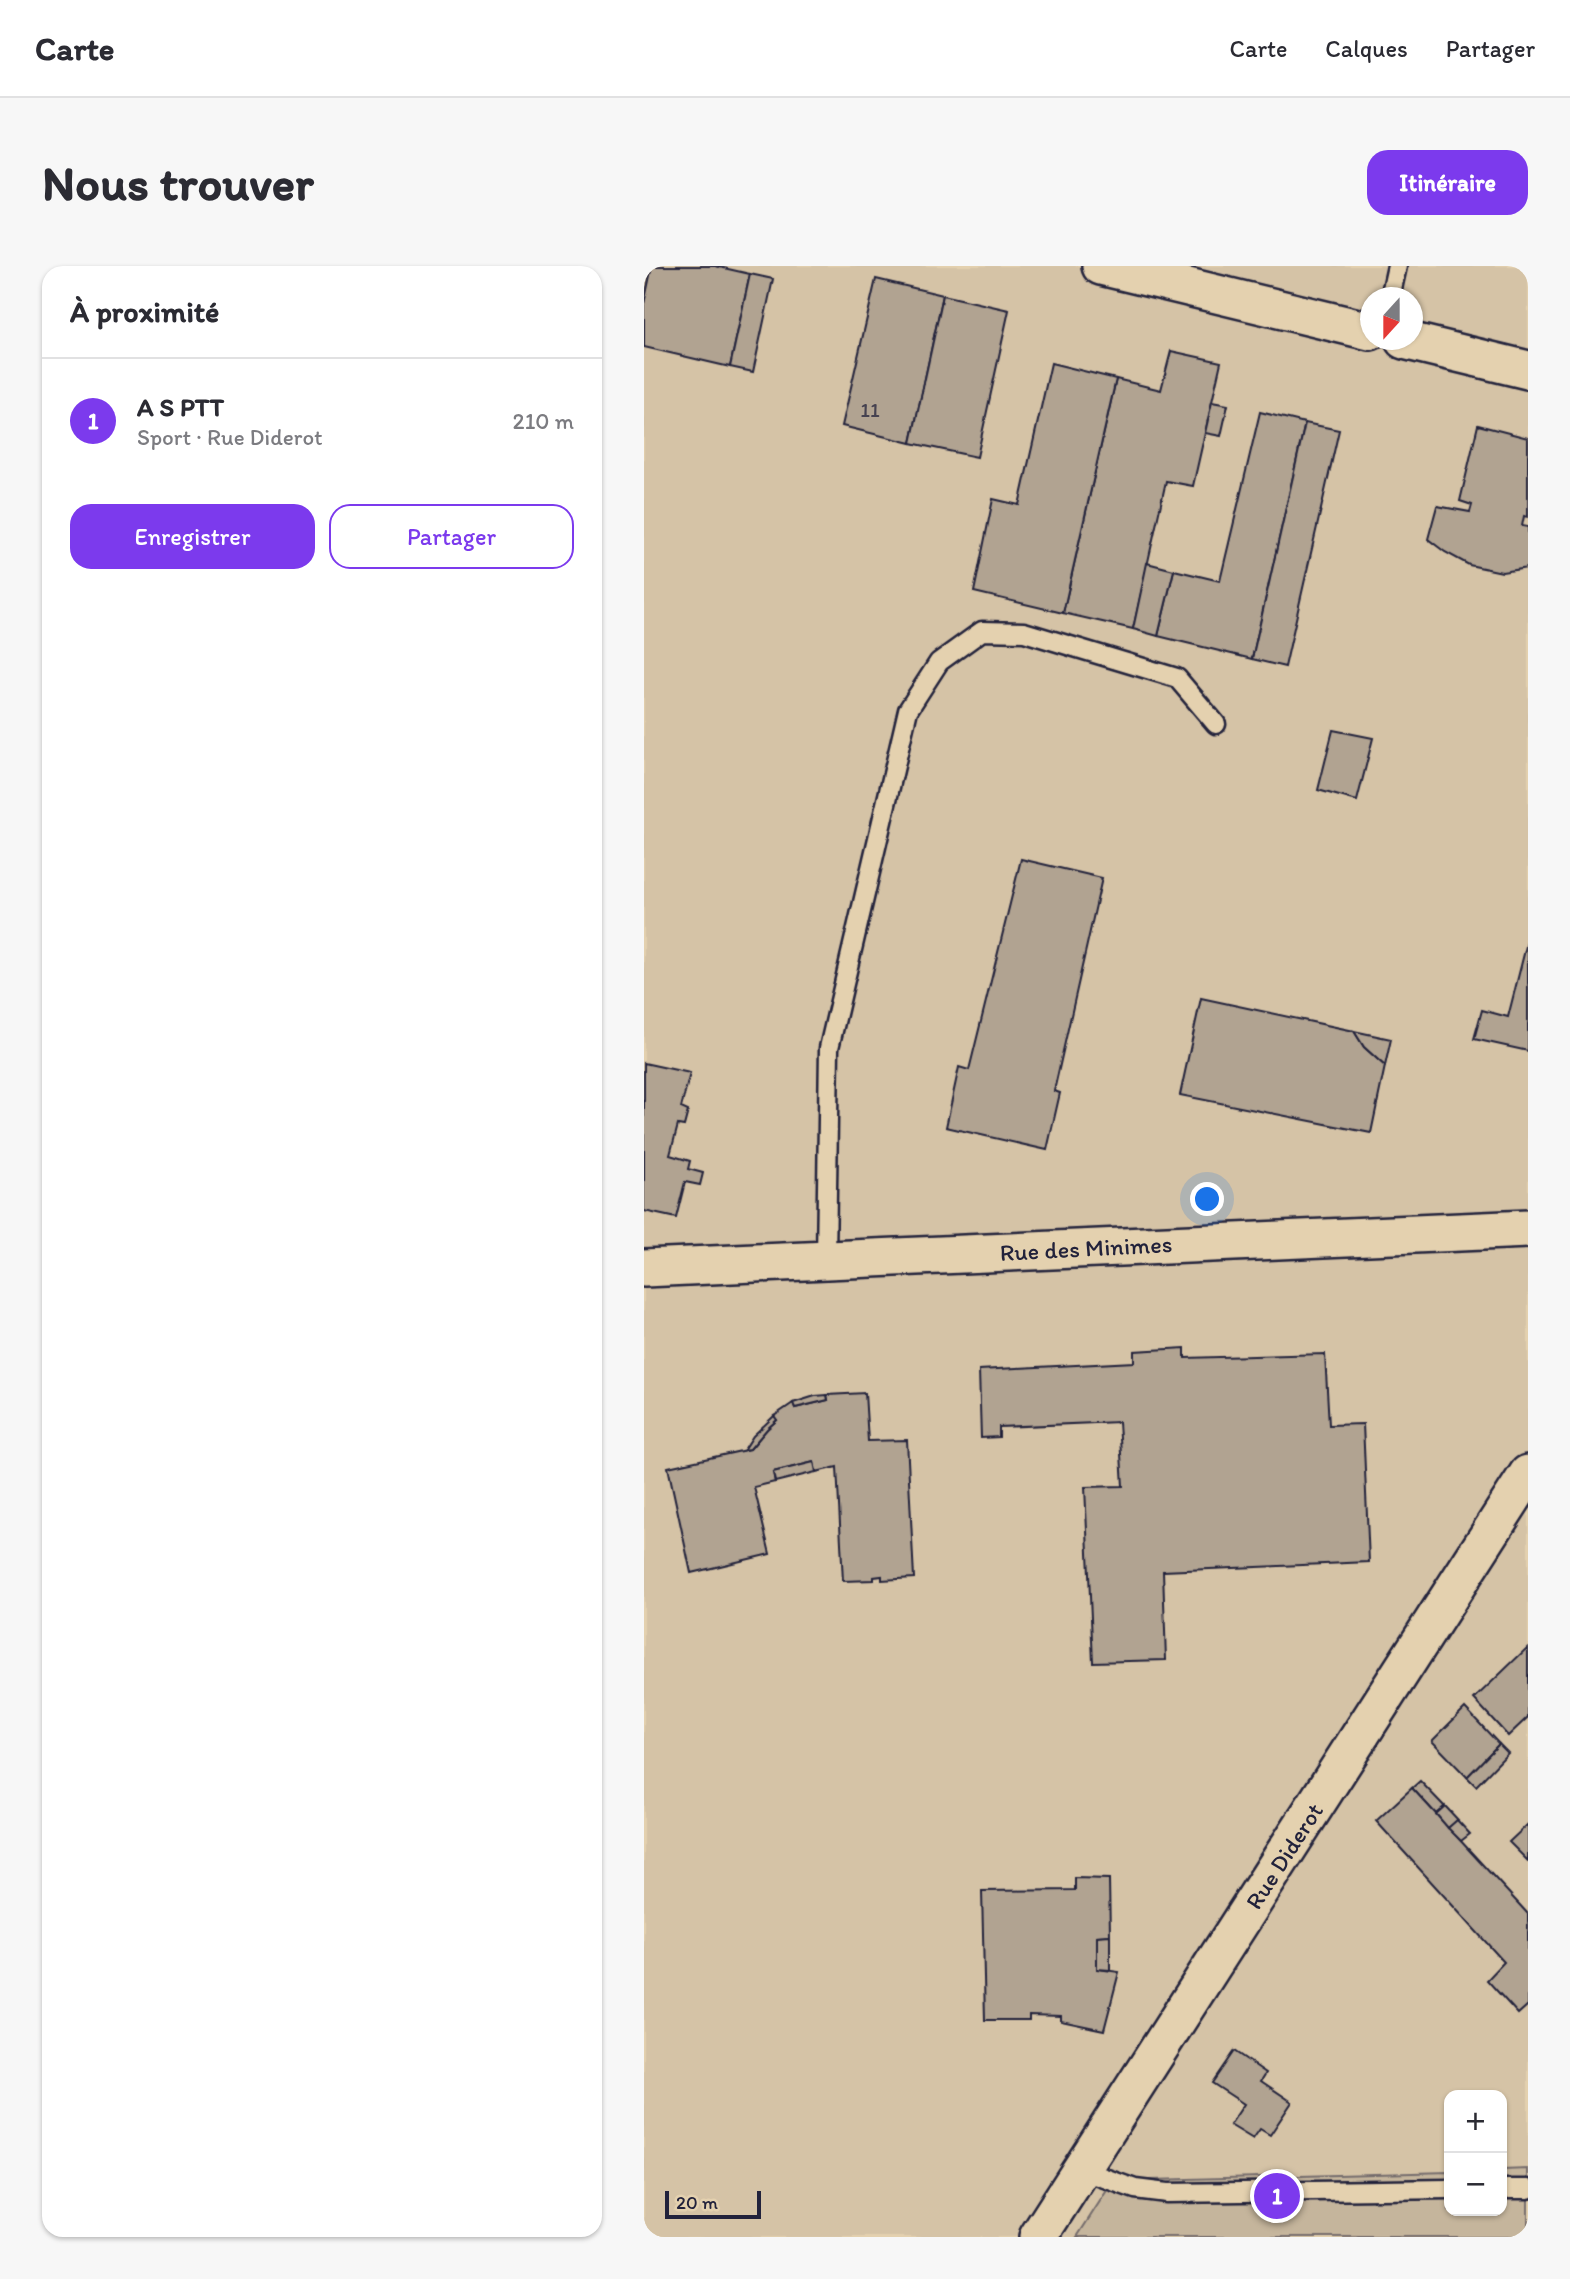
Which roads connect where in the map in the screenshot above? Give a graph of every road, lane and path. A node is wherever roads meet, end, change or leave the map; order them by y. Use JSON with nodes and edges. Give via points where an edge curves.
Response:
{"nodes":[{"id":1,"x":1101,"y":266,"type":"edge"},
{"id":2,"x":1397,"y":266,"type":"edge"},
{"id":3,"x":1392,"y":287,"type":"edge"},
{"id":4,"x":1360,"y":329,"type":"edge"},
{"id":5,"x":1423,"y":345,"type":"edge"},
{"id":6,"x":1528,"y":370,"type":"edge"},
{"id":7,"x":1216,"y":724,"type":"dead end"},
{"id":8,"x":1528,"y":1229,"type":"edge"},
{"id":9,"x":826,"y":1260,"type":"junction"},
{"id":10,"x":644,"y":1268,"type":"edge"},
{"id":11,"x":1528,"y":1474,"type":"edge"},
{"id":12,"x":1082,"y":2170,"type":"junction"},
{"id":13,"x":1444,"y":2189,"type":"edge"},
{"id":14,"x":1507,"y":2189,"type":"edge"},
{"id":15,"x":1528,"y":2189,"type":"edge"},
{"id":16,"x":1038,"y":2237,"type":"edge"}],
"edges":[{"from":1,"to":4,"type":"street"},
{"from":2,"to":3,"type":"lane"},
{"from":5,"to":6,"type":"street"},
{"from":7,"to":9,"type":"lane","via":[[1177,678],[1024,632],[982,631],[939,663],[908,710],[828,1048]]},
{"from":8,"to":9,"type":"street","name":"Rue des Minimes"},
{"from":9,"to":10,"type":"street","name":"Rue des Minimes"},
{"from":11,"to":12,"type":"street","name":"Rue Diderot"},
{"from":12,"to":13,"type":"lane","via":[[1135,2189],[1167,2193]]},
{"from":12,"to":16,"type":"street","name":"Rue Diderot"},
{"from":14,"to":15,"type":"lane"}]}
